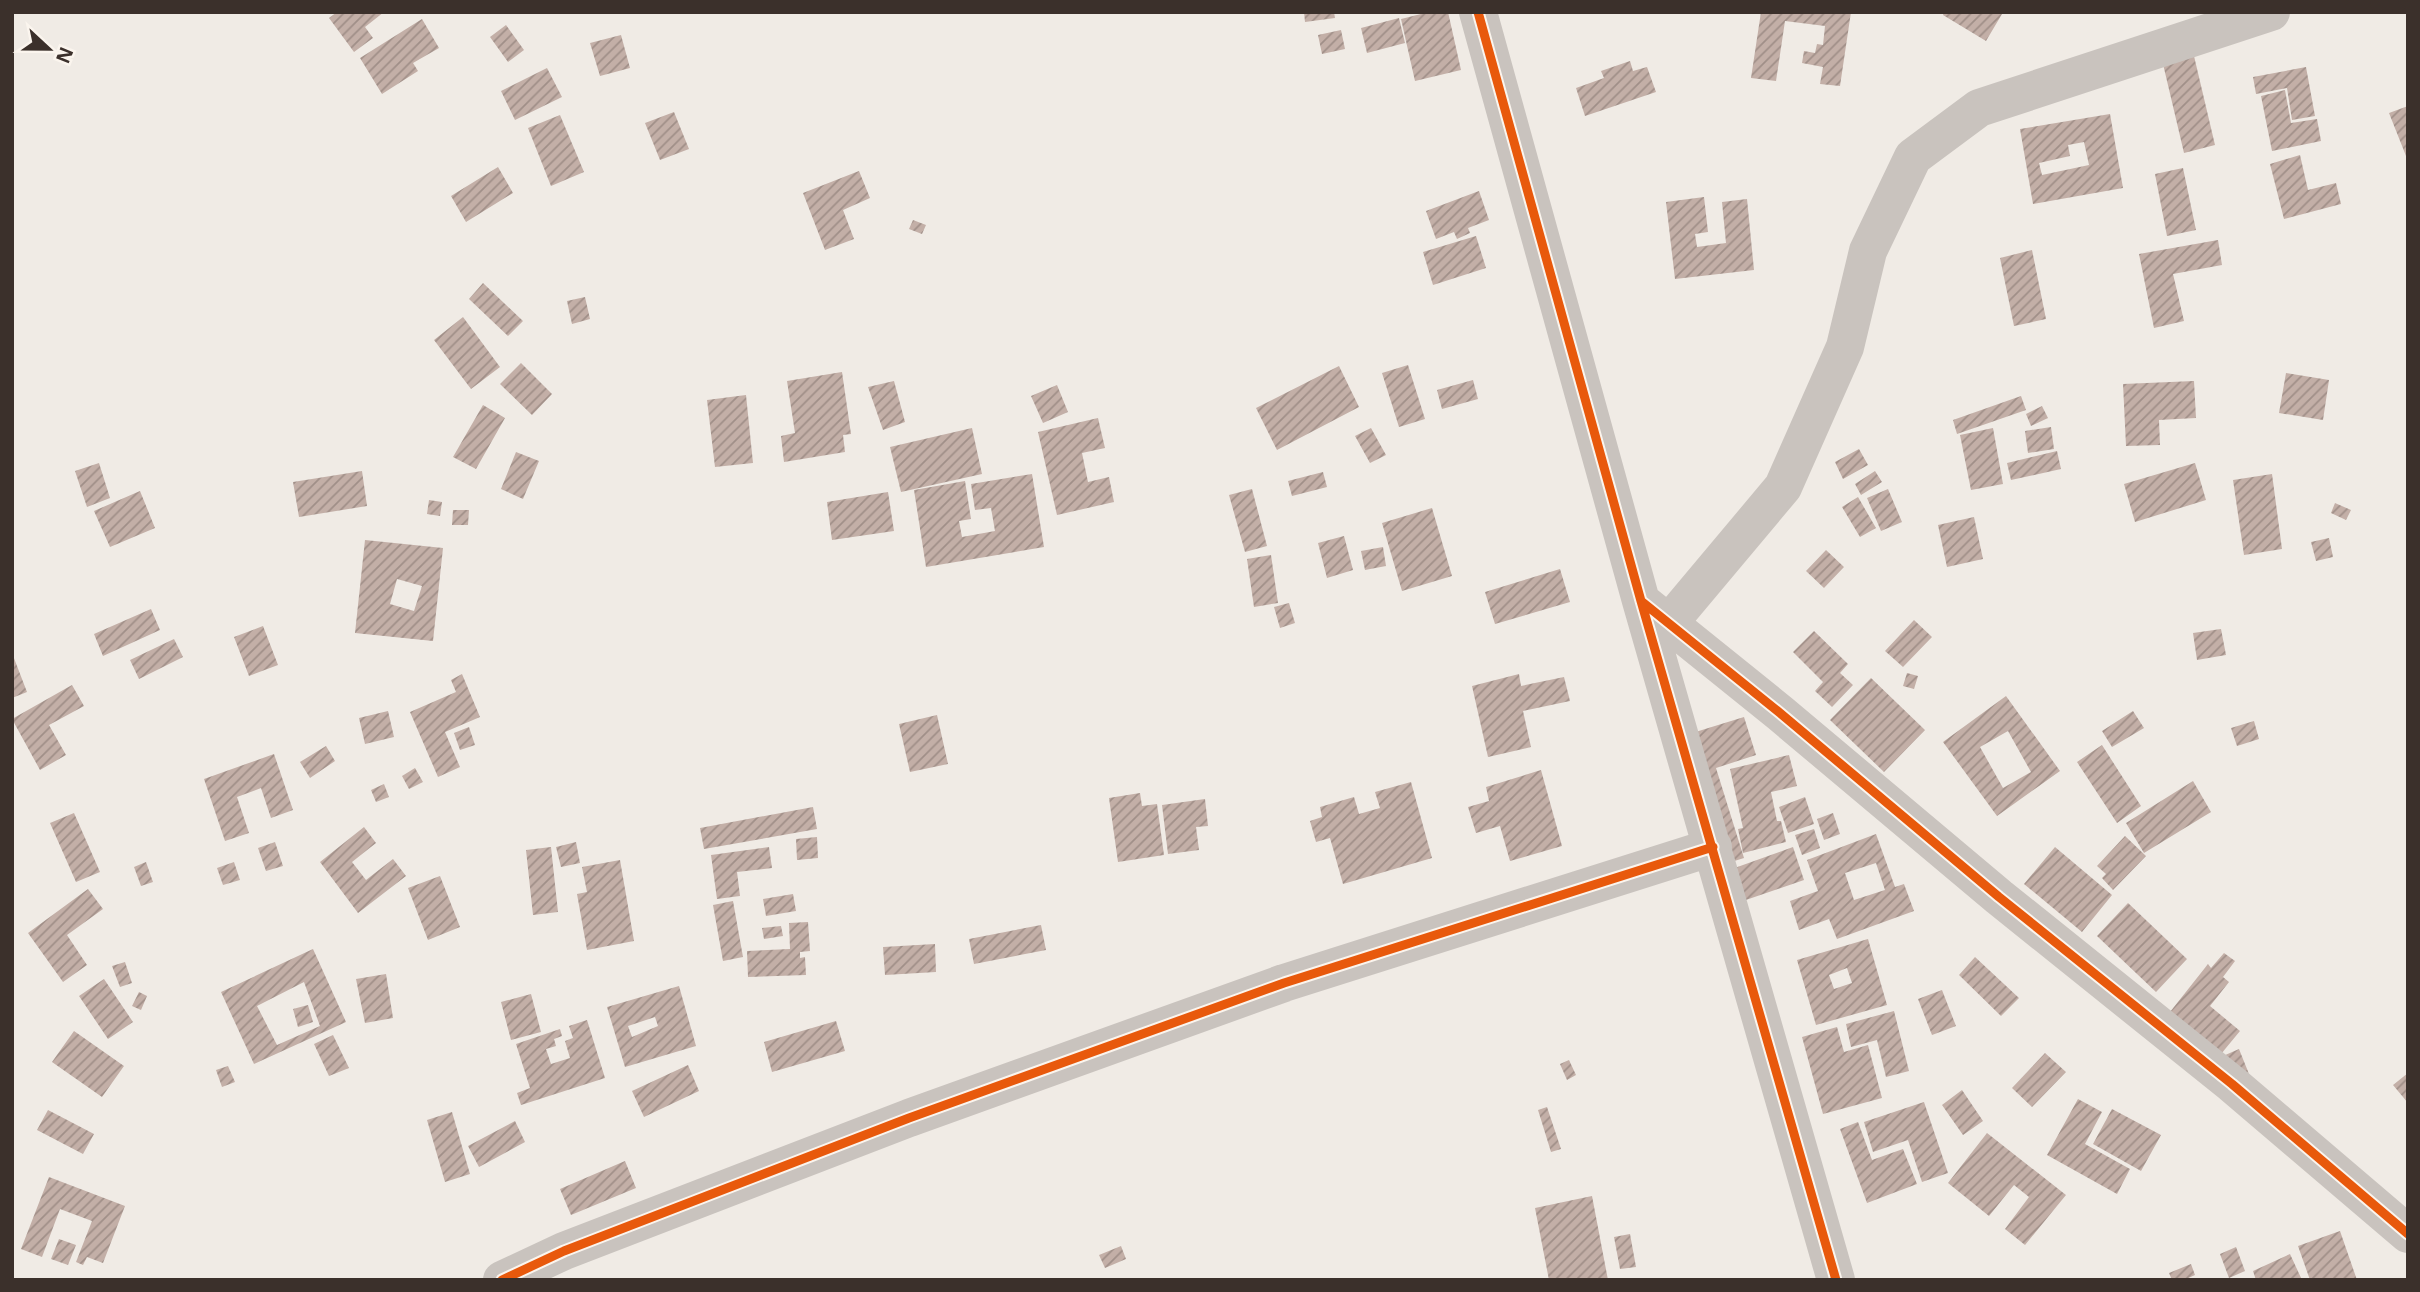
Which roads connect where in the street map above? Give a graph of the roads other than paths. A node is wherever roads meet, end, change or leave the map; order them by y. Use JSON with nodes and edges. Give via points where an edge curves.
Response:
{"nodes":[{"id":1,"x":1478,"y":12,"type":"edge"},
{"id":2,"x":2271,"y":12,"type":"edge"},
{"id":3,"x":1655,"y":612,"type":"junction"},
{"id":4,"x":1713,"y":847,"type":"junction"},
{"id":5,"x":2408,"y":1234,"type":"edge"},
{"id":6,"x":502,"y":1280,"type":"edge"},
{"id":7,"x":1836,"y":1280,"type":"edge"}],
"edges":[{"from":1,"to":3,"type":"street"},
{"from":2,"to":3,"type":"street","via":[[1979,107],[1913,157],[1868,251],[1845,347],[1783,487]]},
{"from":3,"to":4,"type":"street"},
{"from":3,"to":5,"type":"street","via":[[2232,1084]]},
{"from":4,"to":6,"type":"street","via":[[1284,983],[909,1118],[564,1251]]},
{"from":4,"to":7,"type":"street"}]}
